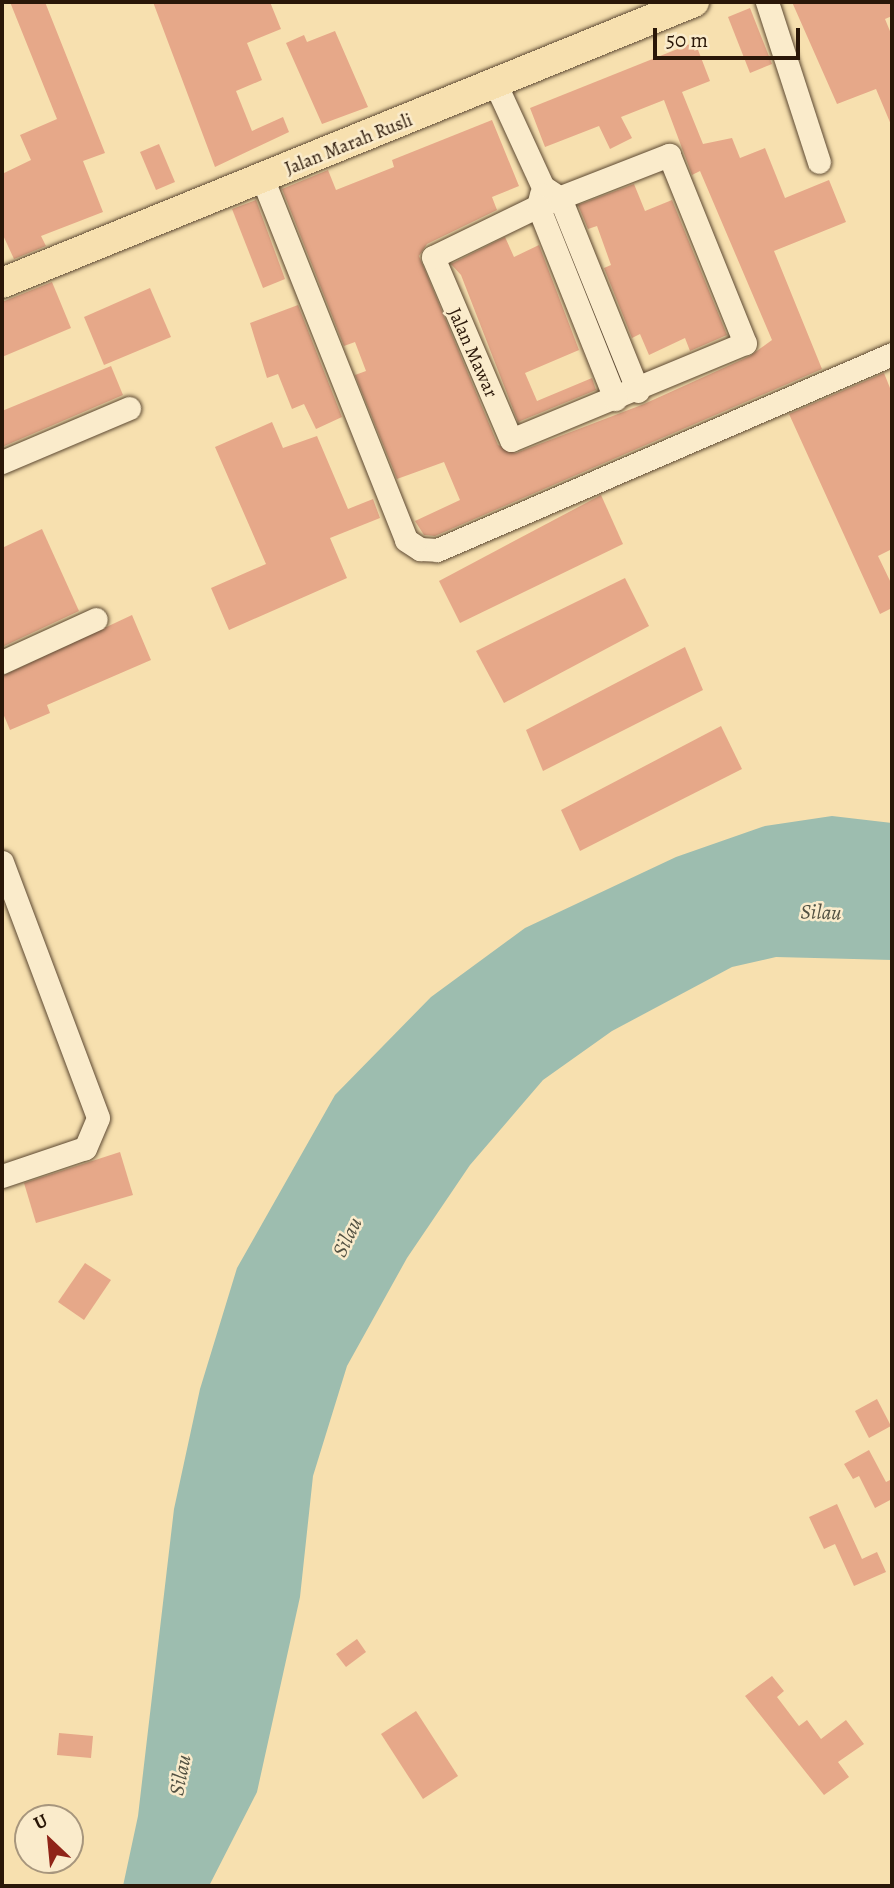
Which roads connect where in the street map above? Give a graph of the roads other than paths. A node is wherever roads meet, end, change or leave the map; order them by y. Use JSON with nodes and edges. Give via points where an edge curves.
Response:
{"nodes":[{"id":1,"x":694,"y":2,"type":"edge"},
{"id":2,"x":767,"y":2,"type":"edge"},
{"id":3,"x":496,"y":85,"type":"junction"},
{"id":4,"x":819,"y":162,"type":"dead end"},
{"id":5,"x":263,"y":180,"type":"junction"},
{"id":6,"x":547,"y":197,"type":"junction"},
{"id":7,"x":2,"y":283,"type":"edge"},
{"id":8,"x":892,"y":354,"type":"edge"},
{"id":9,"x":638,"y":391,"type":"junction"},
{"id":10,"x":615,"y":399,"type":"junction"},
{"id":11,"x":129,"y":408,"type":"dead end"},
{"id":12,"x":2,"y":462,"type":"edge"},
{"id":13,"x":96,"y":619,"type":"dead end"},
{"id":14,"x":2,"y":662,"type":"edge"},
{"id":15,"x":2,"y":862,"type":"edge"},
{"id":16,"x":2,"y":1176,"type":"edge"}],
"edges":[{"from":1,"to":3,"type":"main road","name":"Jalan Marah Rusli"},
{"from":2,"to":4,"type":"street"},
{"from":3,"to":5,"type":"main road","name":"Jalan Marah Rusli"},
{"from":3,"to":6,"type":"street"},
{"from":5,"to":7,"type":"main road","name":"Jalan Marah Rusli"},
{"from":5,"to":8,"type":"street","via":[[406,540],[420,549],[437,550]]},
{"from":6,"to":9,"type":"street"},
{"from":6,"to":9,"type":"street","via":[[669,155],[746,338],[740,350]]},
{"from":6,"to":10,"type":"street"},
{"from":6,"to":10,"type":"street","name":"Jalan Mawar","via":[[435,255],[432,263],[513,442]]},
{"from":9,"to":10,"type":"street"},
{"from":11,"to":12,"type":"street"},
{"from":13,"to":14,"type":"street"},
{"from":15,"to":16,"type":"street","via":[[98,1118],[85,1148]]}]}
